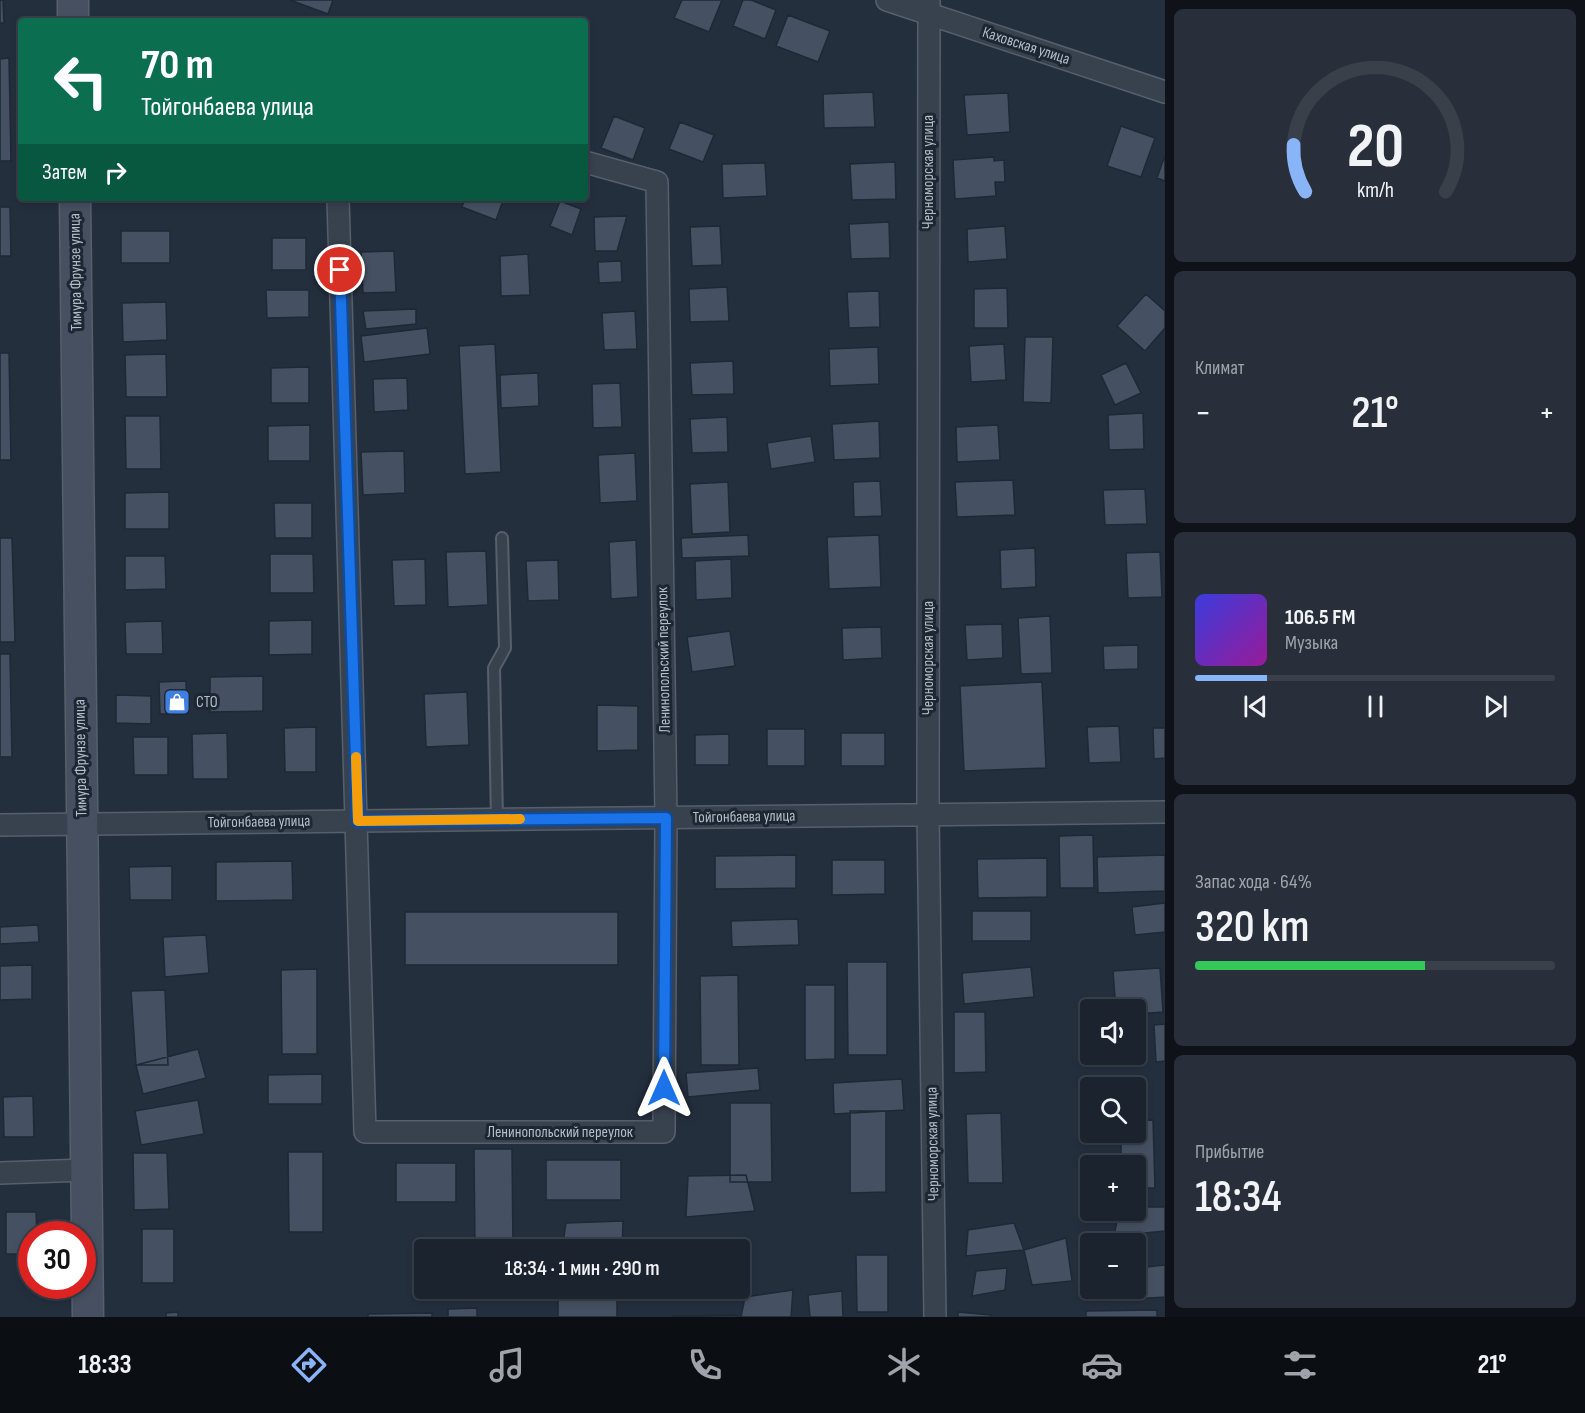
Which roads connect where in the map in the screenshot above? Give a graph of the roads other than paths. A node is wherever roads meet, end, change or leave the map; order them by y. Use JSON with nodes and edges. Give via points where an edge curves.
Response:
{"nodes":[{"id":1,"x":73,"y":0,"type":"edge"},
{"id":2,"x":887,"y":0,"type":"edge"},
{"id":3,"x":928,"y":6,"type":"edge"},
{"id":4,"x":73,"y":18,"type":"edge"},
{"id":5,"x":1165,"y":92,"type":"edge"},
{"id":6,"x":588,"y":163,"type":"edge"},
{"id":7,"x":75,"y":201,"type":"edge"},
{"id":8,"x":338,"y":201,"type":"edge"},
{"id":9,"x":502,"y":538,"type":"dead end"},
{"id":10,"x":1165,"y":812,"type":"edge"},
{"id":11,"x":928,"y":814,"type":"junction"},
{"id":12,"x":666,"y":818,"type":"junction"},
{"id":13,"x":497,"y":819,"type":"junction"},
{"id":14,"x":358,"y":821,"type":"junction"},
{"id":15,"x":82,"y":824,"type":"junction"},
{"id":16,"x":0,"y":825,"type":"edge"},
{"id":17,"x":86,"y":1170,"type":"junction"},
{"id":18,"x":0,"y":1173,"type":"edge"},
{"id":19,"x":88,"y":1317,"type":"edge"},
{"id":20,"x":935,"y":1317,"type":"edge"}],
"edges":[{"from":1,"to":4,"type":"main road"},
{"from":2,"to":3,"type":"street","name":"Каховская улица"},
{"from":3,"to":5,"type":"street","name":"Каховская улица"},
{"from":3,"to":11,"type":"street","name":"Черноморская улица"},
{"from":6,"to":12,"type":"street","name":"Ленинопольский переулок","via":[[657,182]]},
{"from":7,"to":15,"type":"main road","name":"Тимура Фрунзе улица"},
{"from":8,"to":14,"type":"street","name":"Ленинопольский переулок"},
{"from":9,"to":13,"type":"lane","via":[[505,648],[494,668]]},
{"from":10,"to":11,"type":"street","name":"Тойгонбаева улица"},
{"from":11,"to":12,"type":"street","name":"Тойгонбаева улица"},
{"from":11,"to":20,"type":"street","name":"Черноморская улица"},
{"from":12,"to":13,"type":"street","name":"Тойгонбаева улица"},
{"from":12,"to":14,"type":"street","name":"Ленинопольский переулок","via":[[664,1132],[365,1132]]},
{"from":13,"to":14,"type":"street","name":"Тойгонбаева улица"},
{"from":14,"to":15,"type":"street","name":"Тойгонбаева улица"},
{"from":15,"to":16,"type":"street","name":"Тойгонбаева улица"},
{"from":15,"to":17,"type":"main road","name":"Тимура Фрунзе улица"},
{"from":17,"to":18,"type":"street"},
{"from":17,"to":19,"type":"main road","name":"Тимура Фрунзе улица"}]}
